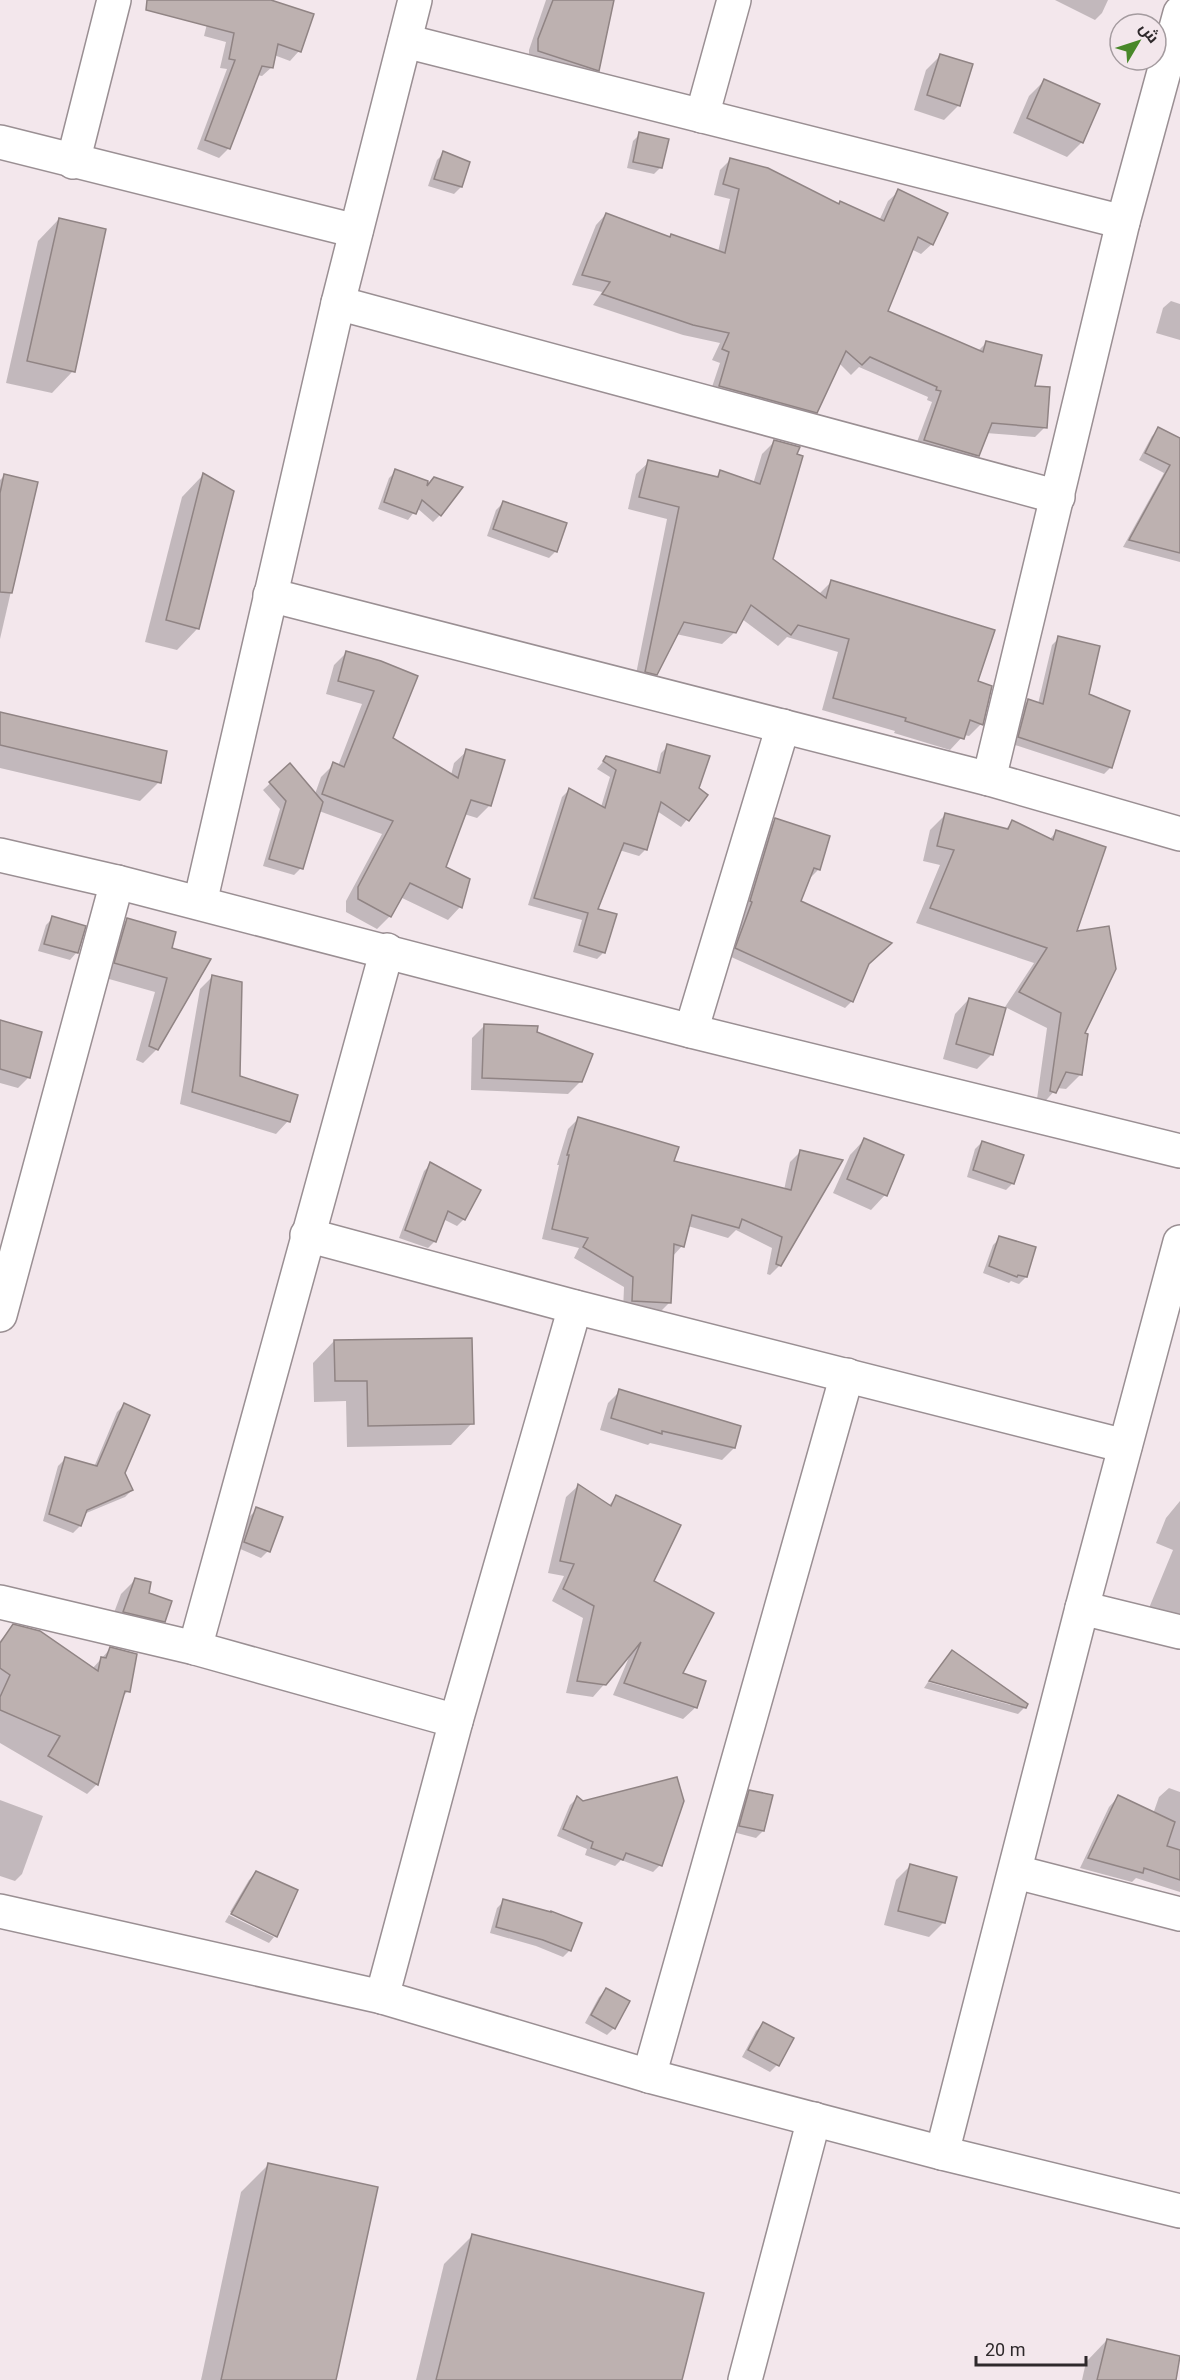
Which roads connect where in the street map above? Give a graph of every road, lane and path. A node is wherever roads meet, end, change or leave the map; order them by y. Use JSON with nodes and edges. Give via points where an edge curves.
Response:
{"nodes":[{"id":1,"x":114,"y":0,"type":"edge"},
{"id":2,"x":415,"y":0,"type":"edge"},
{"id":3,"x":734,"y":0,"type":"edge"},
{"id":4,"x":1180,"y":13,"type":"edge"},
{"id":5,"x":405,"y":41,"type":"junction"},
{"id":6,"x":702,"y":116,"type":"junction"},
{"id":7,"x":0,"y":142,"type":"edge"},
{"id":8,"x":73,"y":162,"type":"junction"},
{"id":9,"x":1122,"y":222,"type":"junction"},
{"id":10,"x":356,"y":231,"type":"junction"},
{"id":11,"x":338,"y":303,"type":"junction"},
{"id":12,"x":1058,"y":496,"type":"junction"},
{"id":13,"x":270,"y":595,"type":"junction"},
{"id":14,"x":783,"y":726,"type":"junction"},
{"id":15,"x":989,"y":779,"type":"junction"},
{"id":16,"x":1180,"y":834,"type":"edge"},
{"id":17,"x":0,"y":855,"type":"edge"},
{"id":18,"x":117,"y":882,"type":"junction"},
{"id":19,"x":200,"y":903,"type":"junction"},
{"id":20,"x":387,"y":950,"type":"junction"},
{"id":21,"x":691,"y":1031,"type":"junction"},
{"id":22,"x":1180,"y":1151,"type":"edge"},
{"id":23,"x":307,"y":1235,"type":"junction"},
{"id":24,"x":1180,"y":1242,"type":"edge"},
{"id":25,"x":575,"y":1307,"type":"junction"},
{"id":26,"x":0,"y":1315,"type":"edge"},
{"id":27,"x":847,"y":1375,"type":"junction"},
{"id":28,"x":1125,"y":1446,"type":"junction"},
{"id":29,"x":0,"y":1602,"type":"edge"},
{"id":30,"x":1082,"y":1608,"type":"junction"},
{"id":31,"x":1180,"y":1632,"type":"edge"},
{"id":32,"x":195,"y":1648,"type":"junction"},
{"id":33,"x":456,"y":1721,"type":"junction"},
{"id":34,"x":1016,"y":1872,"type":"junction"},
{"id":35,"x":0,"y":1911,"type":"edge"},
{"id":36,"x":1180,"y":1914,"type":"edge"},
{"id":37,"x":382,"y":1997,"type":"junction"},
{"id":38,"x":649,"y":2076,"type":"junction"},
{"id":39,"x":814,"y":2119,"type":"junction"},
{"id":40,"x":942,"y":2153,"type":"junction"},
{"id":41,"x":1180,"y":2211,"type":"edge"},
{"id":42,"x":745,"y":2380,"type":"edge"}],
"edges":[{"from":1,"to":8,"type":"street"},
{"from":2,"to":5,"type":"street"},
{"from":3,"to":6,"type":"street"},
{"from":4,"to":9,"type":"street"},
{"from":5,"to":6,"type":"street"},
{"from":5,"to":10,"type":"street"},
{"from":6,"to":9,"type":"street"},
{"from":7,"to":8,"type":"street"},
{"from":8,"to":10,"type":"street"},
{"from":9,"to":12,"type":"street"},
{"from":10,"to":11,"type":"street"},
{"from":11,"to":12,"type":"street"},
{"from":11,"to":13,"type":"street"},
{"from":12,"to":15,"type":"street"},
{"from":13,"to":14,"type":"street"},
{"from":13,"to":19,"type":"street"},
{"from":14,"to":15,"type":"street"},
{"from":14,"to":21,"type":"street"},
{"from":15,"to":16,"type":"street"},
{"from":17,"to":18,"type":"street"},
{"from":18,"to":19,"type":"street"},
{"from":18,"to":26,"type":"street"},
{"from":19,"to":20,"type":"street"},
{"from":20,"to":21,"type":"street"},
{"from":20,"to":23,"type":"street"},
{"from":21,"to":22,"type":"street"},
{"from":23,"to":25,"type":"street"},
{"from":23,"to":32,"type":"street"},
{"from":24,"to":28,"type":"street"},
{"from":25,"to":27,"type":"street"},
{"from":25,"to":33,"type":"street"},
{"from":27,"to":28,"type":"street"},
{"from":27,"to":38,"type":"street"},
{"from":28,"to":30,"type":"street"},
{"from":29,"to":32,"type":"street"},
{"from":30,"to":31,"type":"street"},
{"from":30,"to":34,"type":"street"},
{"from":32,"to":33,"type":"street"},
{"from":33,"to":37,"type":"street"},
{"from":34,"to":36,"type":"street"},
{"from":34,"to":40,"type":"street"},
{"from":35,"to":37,"type":"street"},
{"from":37,"to":38,"type":"street"},
{"from":38,"to":39,"type":"street"},
{"from":39,"to":40,"type":"street"},
{"from":39,"to":42,"type":"street"},
{"from":40,"to":41,"type":"street"}]}
